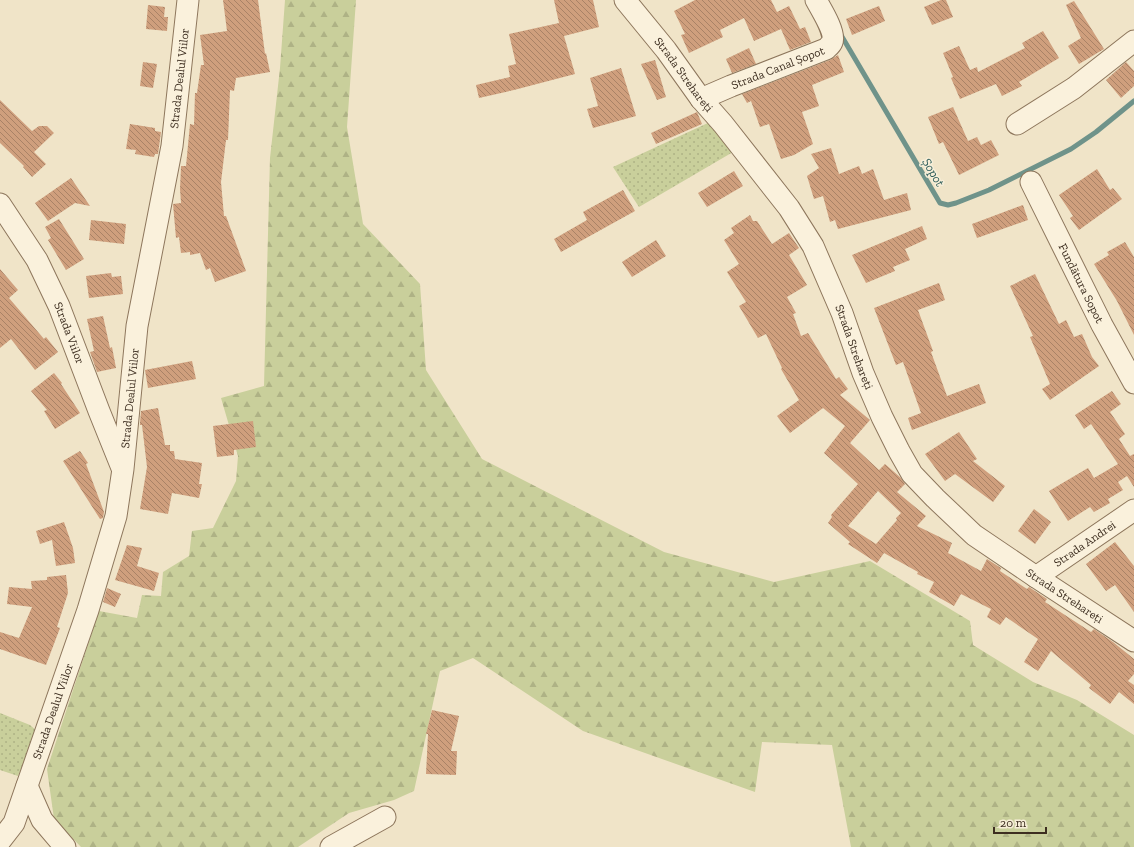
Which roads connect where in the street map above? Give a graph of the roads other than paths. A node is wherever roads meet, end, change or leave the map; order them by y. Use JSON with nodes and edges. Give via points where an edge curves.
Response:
{"nodes":[{"id":1,"x":188,"y":0,"type":"edge"},
{"id":2,"x":625,"y":0,"type":"edge"},
{"id":3,"x":816,"y":0,"type":"edge"},
{"id":4,"x":1134,"y":41,"type":"edge"},
{"id":5,"x":701,"y":99,"type":"junction"},
{"id":6,"x":1017,"y":124,"type":"dead end"},
{"id":7,"x":1031,"y":182,"type":"dead end"},
{"id":8,"x":0,"y":204,"type":"edge"},
{"id":9,"x":1134,"y":383,"type":"edge"},
{"id":10,"x":123,"y":469,"type":"junction"},
{"id":11,"x":1134,"y":510,"type":"edge"},
{"id":12,"x":1036,"y":577,"type":"junction"},
{"id":13,"x":1134,"y":641,"type":"edge"},
{"id":14,"x":27,"y":786,"type":"junction"},
{"id":15,"x":385,"y":817,"type":"dead end"},
{"id":16,"x":0,"y":841,"type":"edge"},
{"id":17,"x":338,"y":846,"type":"edge"},
{"id":18,"x":65,"y":847,"type":"edge"}],
"edges":[{"from":1,"to":10,"type":"street","name":"Strada Dealul Viilor","via":[[172,146],[137,326]]},
{"from":2,"to":5,"type":"street","name":"Strada Strehareți","via":[[666,50]]},
{"from":3,"to":5,"type":"street","name":"Strada Canal Șopot","via":[[834,37],[830,45]]},
{"from":4,"to":6,"type":"street","via":[[1074,88]]},
{"from":5,"to":12,"type":"street","name":"Strada Strehareți","via":[[789,208],[813,246],[879,410],[912,474],[974,535]]},
{"from":7,"to":9,"type":"street","name":"Fundătura Sopot","via":[[1102,326]]},
{"from":8,"to":10,"type":"street","name":"Strada Viilor","via":[[37,260],[59,306]]},
{"from":10,"to":14,"type":"street","name":"Strada Dealul Viilor","via":[[116,516],[88,610]]},
{"from":11,"to":12,"type":"street","name":"Strada Andrei"},
{"from":12,"to":13,"type":"street","name":"Strada Strehareți"},
{"from":14,"to":16,"type":"street","name":"Strada Dealul Viilor","via":[[14,823]]},
{"from":14,"to":18,"type":"street","via":[[42,820]]},
{"from":15,"to":17,"type":"street"}]}
